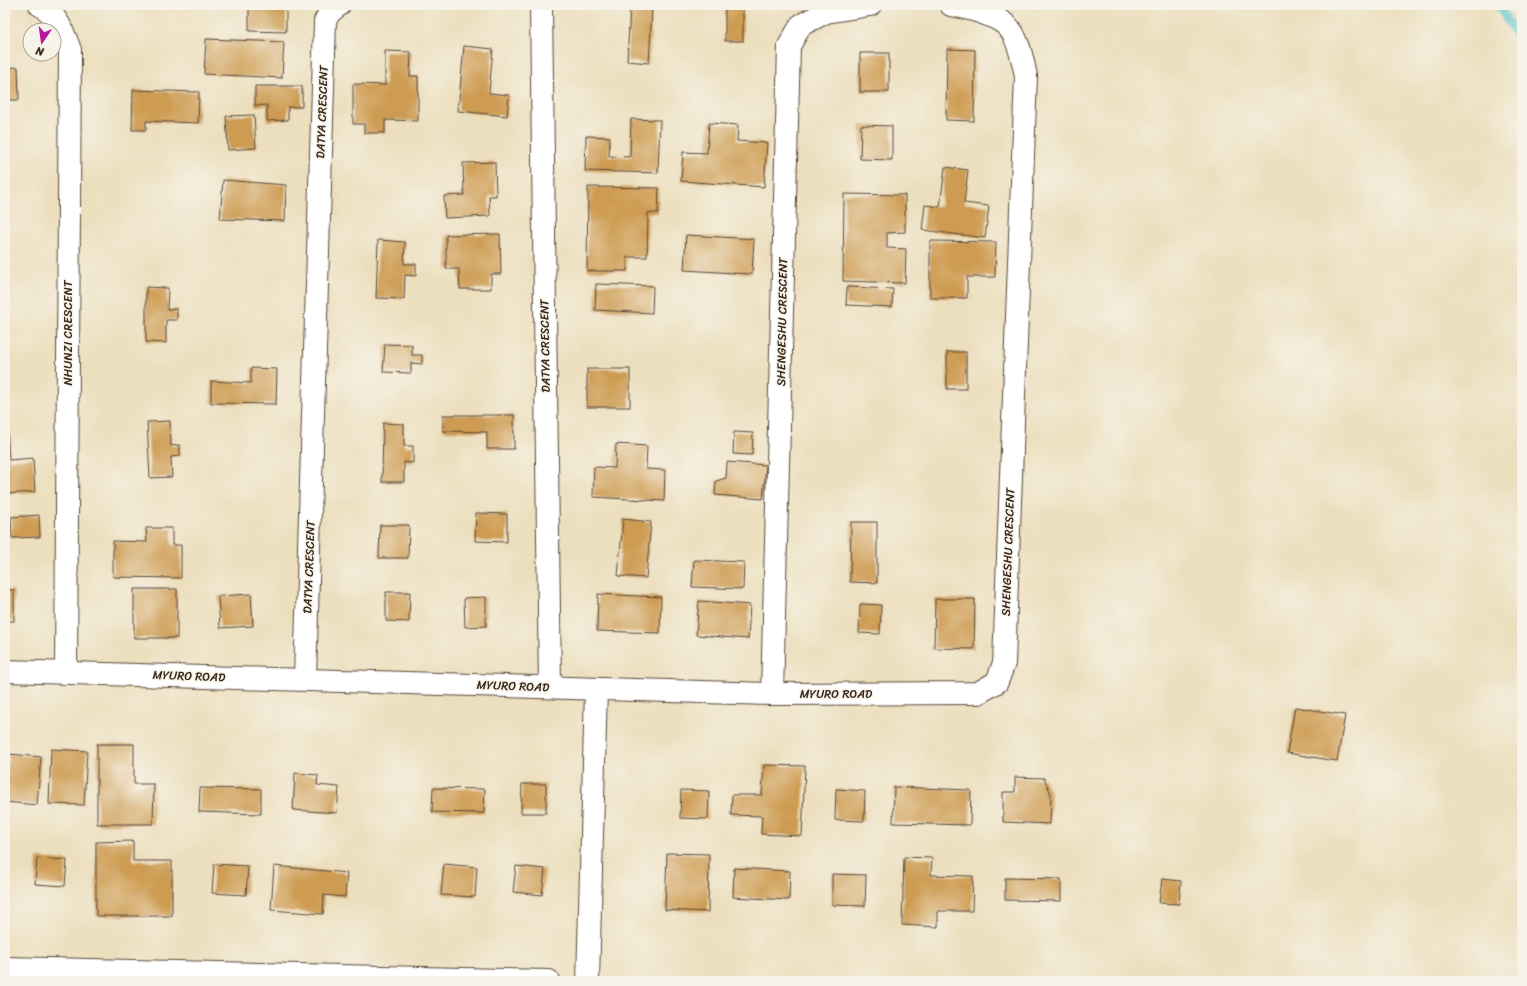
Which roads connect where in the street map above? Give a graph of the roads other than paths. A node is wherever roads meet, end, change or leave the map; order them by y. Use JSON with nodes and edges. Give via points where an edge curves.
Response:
{"nodes":[{"id":1,"x":40,"y":5,"type":"edge"},
{"id":2,"x":339,"y":5,"type":"edge"},
{"id":3,"x":541,"y":5,"type":"edge"},
{"id":4,"x":870,"y":5,"type":"edge"},
{"id":5,"x":951,"y":5,"type":"edge"},
{"id":6,"x":1004,"y":663,"type":"joint"},
{"id":7,"x":5,"y":671,"type":"edge"},
{"id":8,"x":66,"y":673,"type":"junction"},
{"id":9,"x":305,"y":679,"type":"junction"},
{"id":10,"x":550,"y":687,"type":"junction"},
{"id":11,"x":596,"y":688,"type":"junction"},
{"id":12,"x":772,"y":694,"type":"junction"},
{"id":13,"x":5,"y":968,"type":"edge"},
{"id":14,"x":36,"y":974,"type":"edge"},
{"id":15,"x":549,"y":981,"type":"edge"},
{"id":16,"x":588,"y":981,"type":"edge"}],
"edges":[{"from":1,"to":8,"type":"street","name":"NHUNZI CRESCENT","via":[[49,10],[63,31],[70,50]]},
{"from":2,"to":9,"type":"street","name":"DATYA CRESCENT","via":[[330,12],[325,21]]},
{"from":3,"to":10,"type":"street","name":"DATYA CRESCENT"},
{"from":4,"to":12,"type":"street","name":"SHENGESHU CRESCENT","via":[[826,12],[801,25],[789,46]]},
{"from":5,"to":6,"type":"street","name":"SHENGESHU CRESCENT","via":[[971,8],[1006,25],[1021,51],[1026,76]]},
{"from":6,"to":12,"type":"street","name":"MYURO ROAD","via":[[998,682],[978,693]]},
{"from":7,"to":8,"type":"street","name":"MYURO ROAD"},
{"from":8,"to":9,"type":"street","name":"MYURO ROAD"},
{"from":9,"to":10,"type":"street","name":"MYURO ROAD"},
{"from":10,"to":11,"type":"street","name":"MYURO ROAD"},
{"from":11,"to":12,"type":"street","name":"MYURO ROAD"},
{"from":11,"to":16,"type":"street"},
{"from":13,"to":14,"type":"street"},
{"from":14,"to":15,"type":"street"}]}
